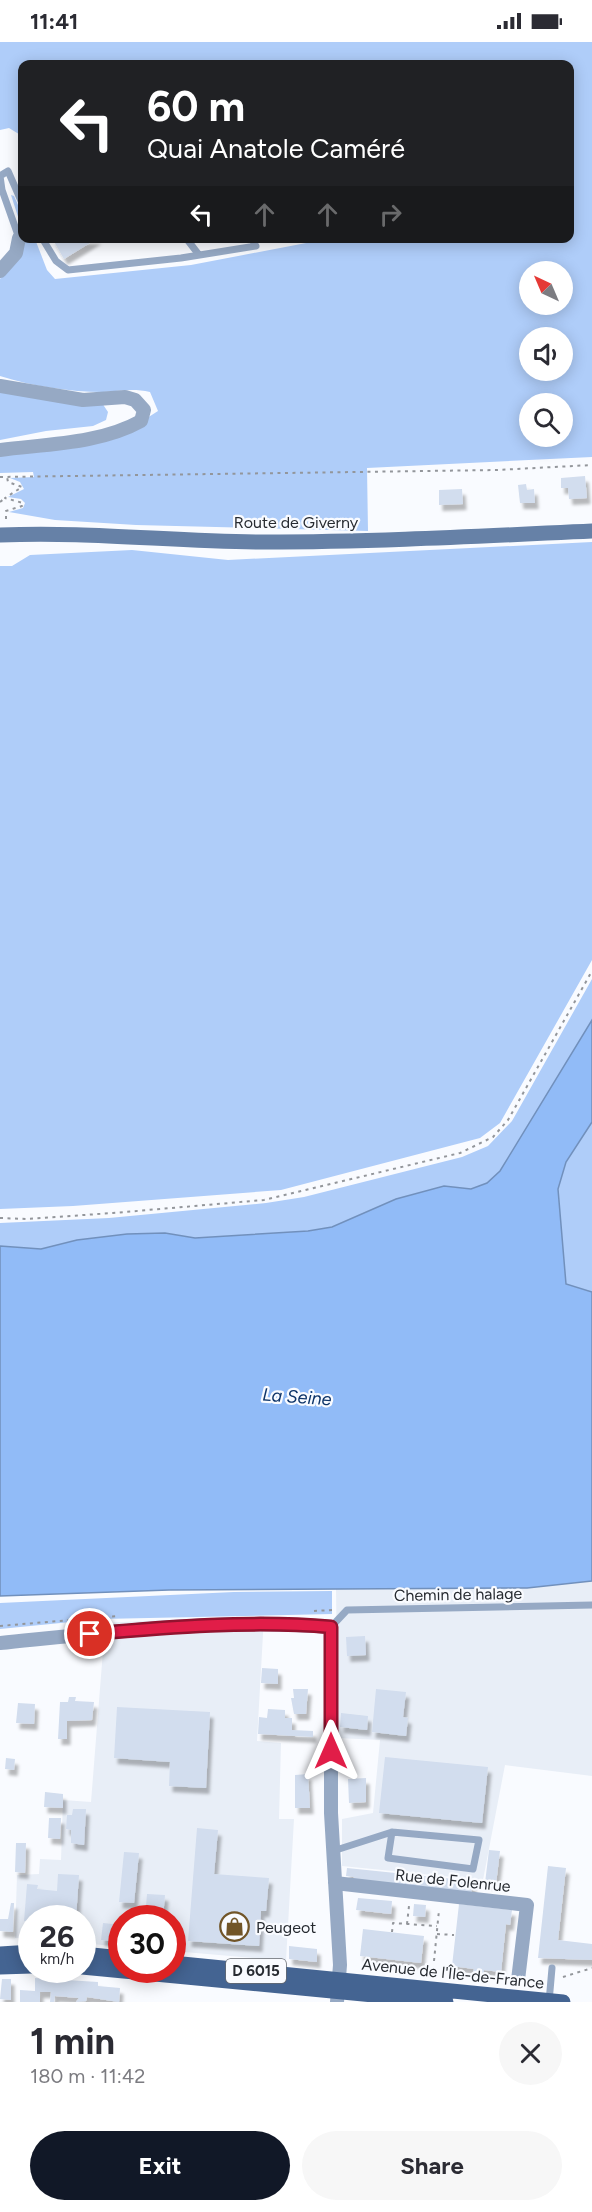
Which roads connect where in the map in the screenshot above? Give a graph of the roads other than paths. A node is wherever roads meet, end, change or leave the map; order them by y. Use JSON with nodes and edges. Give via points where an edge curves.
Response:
{"nodes":[{"id":1,"x":18,"y":194,"type":"edge"},
{"id":2,"x":18,"y":235,"type":"edge"},
{"id":3,"x":18,"y":243,"type":"edge"},
{"id":4,"x":45,"y":243,"type":"edge"},
{"id":5,"x":190,"y":243,"type":"edge"},
{"id":6,"x":254,"y":243,"type":"edge"},
{"id":7,"x":199,"y":255,"type":"junction"},
{"id":8,"x":0,"y":271,"type":"edge"},
{"id":9,"x":0,"y":386,"type":"edge"},
{"id":10,"x":0,"y":450,"type":"edge"},
{"id":11,"x":3,"y":529,"type":"edge"},
{"id":12,"x":592,"y":531,"type":"edge"},
{"id":13,"x":592,"y":1605,"type":"edge"},
{"id":14,"x":331,"y":1627,"type":"junction"},
{"id":15,"x":0,"y":1643,"type":"edge"},
{"id":16,"x":392,"y":1832,"type":"junction"},
{"id":17,"x":333,"y":1851,"type":"junction"},
{"id":18,"x":335,"y":1883,"type":"junction"},
{"id":19,"x":18,"y":1953,"type":"edge"},
{"id":20,"x":0,"y":1954,"type":"edge"},
{"id":21,"x":186,"y":1965,"type":"edge"},
{"id":22,"x":18,"y":1966,"type":"edge"},
{"id":23,"x":0,"y":1967,"type":"edge"},
{"id":24,"x":96,"y":1968,"type":"edge"},
{"id":25,"x":552,"y":1968,"type":"dead end"},
{"id":26,"x":518,"y":1980,"type":"dead end"},
{"id":27,"x":338,"y":1991,"type":"edge"},
{"id":28,"x":447,"y":2002,"type":"edge"},
{"id":29,"x":554,"y":2002,"type":"edge"}],
"edges":[{"from":1,"to":2,"type":"lane","via":[[8,171],[0,176]]},
{"from":3,"to":8,"type":"street","via":[[16,253]]},
{"from":4,"to":7,"type":"lane","via":[[56,261],[68,270]]},
{"from":5,"to":7,"type":"lane"},
{"from":6,"to":7,"type":"lane","via":[[256,246]]},
{"from":9,"to":10,"type":"street","via":[[83,400],[125,397],[135,400],[144,410],[141,421],[100,437]]},
{"from":11,"to":12,"type":"main road","name":"Route de Giverny","via":[[263,542]]},
{"from":13,"to":14,"type":"lane","name":"Chemin de halage","via":[[347,1610]]},
{"from":14,"to":15,"type":"street","via":[[297,1624],[135,1630]]},
{"from":14,"to":17,"type":"street"},
{"from":16,"to":16,"type":"lane","via":[[479,1840],[473,1869],[388,1858]]},
{"from":16,"to":17,"type":"lane"},
{"from":17,"to":18,"type":"street"},
{"from":18,"to":26,"type":"street","name":"Rue de Folenrue","via":[[527,1905]]},
{"from":18,"to":27,"type":"street"},
{"from":19,"to":20,"type":"main road"},
{"from":21,"to":27,"type":"main road","number":"D 6015"},
{"from":22,"to":23,"type":"main road"},
{"from":24,"to":27,"type":"main road","number":"D 6015"},
{"from":25,"to":29,"type":"lane"},
{"from":27,"to":28,"type":"main road","name":"Avenue de l'Île-de-France","number":"D 6015"},
{"from":27,"to":29,"type":"main road","name":"Avenue de l'Île-de-France","number":"D 6015"}]}
